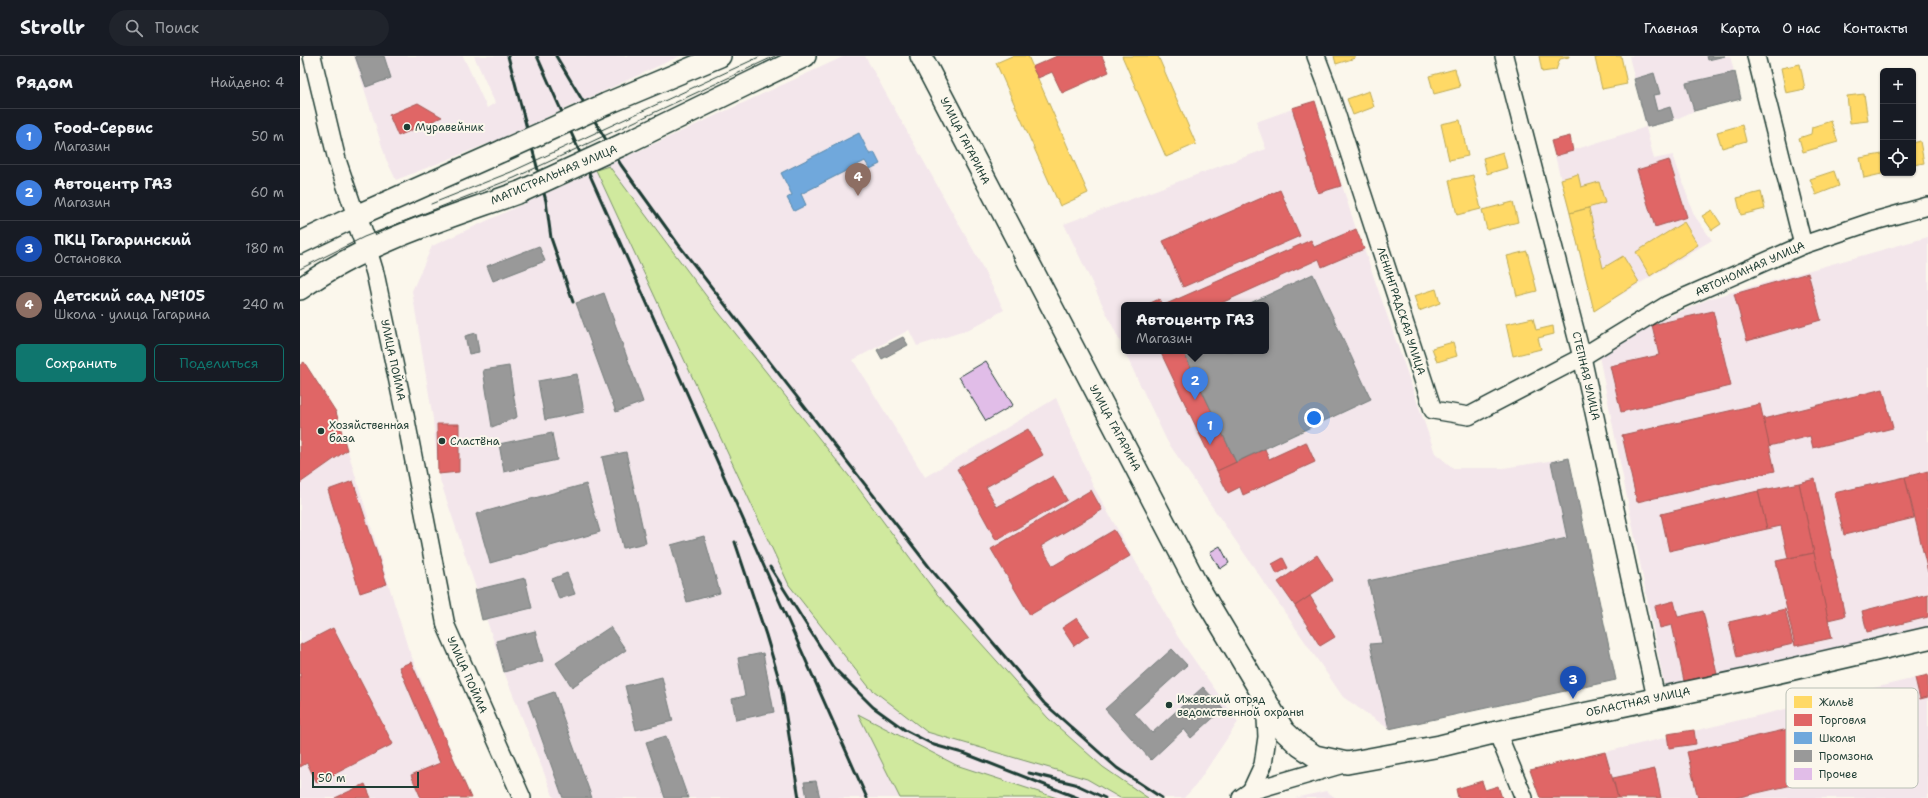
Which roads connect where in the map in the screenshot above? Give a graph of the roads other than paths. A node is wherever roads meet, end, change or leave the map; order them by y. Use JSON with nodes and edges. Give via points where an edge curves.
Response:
{"nodes":[{"id":1,"x":312,"y":56,"type":"edge"},
{"id":2,"x":720,"y":56,"type":"edge"},
{"id":3,"x":806,"y":56,"type":"edge"},
{"id":4,"x":921,"y":56,"type":"edge"},
{"id":5,"x":1316,"y":56,"type":"edge"},
{"id":6,"x":1504,"y":56,"type":"edge"},
{"id":7,"x":1756,"y":56,"type":"edge"},
{"id":8,"x":1928,"y":206,"type":"edge"},
{"id":9,"x":356,"y":216,"type":"junction"},
{"id":10,"x":300,"y":243,"type":"edge"},
{"id":11,"x":1803,"y":245,"type":"junction"},
{"id":12,"x":368,"y":250,"type":"junction"},
{"id":13,"x":300,"y":289,"type":"edge"},
{"id":14,"x":1582,"y":357,"type":"junction"},
{"id":15,"x":1928,"y":638,"type":"edge"},
{"id":16,"x":1656,"y":698,"type":"junction"},
{"id":17,"x":1265,"y":701,"type":"junction"},
{"id":18,"x":1497,"y":732,"type":"junction"},
{"id":19,"x":1347,"y":763,"type":"junction"},
{"id":20,"x":1246,"y":794,"type":"edge"},
{"id":21,"x":522,"y":798,"type":"edge"},
{"id":22,"x":1524,"y":798,"type":"edge"}],
"edges":[{"from":1,"to":9,"type":"street","name":"УЛИЦА ПОЙМА","via":[[337,160]]},
{"from":2,"to":9,"type":"main road","bridge":true},
{"from":3,"to":12,"type":"main road","name":"МАГИСТРАЛЬНАЯ УЛИЦА","bridge":true,"via":[[520,192]]},
{"from":4,"to":17,"type":"main road","name":"УЛИЦА ГАГАРИНА","via":[[1196,583]]},
{"from":5,"to":14,"type":"street","name":"ЛЕНИНГРАДСКАЯ УЛИЦА","via":[[1328,85],[1433,410],[1469,416]]},
{"from":6,"to":14,"type":"street","name":"СТЕПНАЯ УЛИЦА"},
{"from":7,"to":11,"type":"street"},
{"from":8,"to":11,"type":"street","name":"АВТОНОМНАЯ УЛИЦА"},
{"from":9,"to":10,"type":"main road"},
{"from":9,"to":12,"type":"main road","name":"УЛИЦА ПОЙМА"},
{"from":11,"to":14,"type":"street","name":"АВТОНОМНАЯ УЛИЦА","via":[[1667,305]]},
{"from":12,"to":13,"type":"main road","name":"МАГИСТРАЛЬНАЯ УЛИЦА","via":[[316,277]]},
{"from":12,"to":21,"type":"street","name":"УЛИЦА ПОЙМА","via":[[405,415],[446,626]]},
{"from":14,"to":16,"type":"street","name":"СТЕПНАЯ УЛИЦА"},
{"from":15,"to":16,"type":"main road","name":"ОБЛАСТНАЯ УЛИЦА"},
{"from":16,"to":18,"type":"main road","name":"ОБЛАСТНАЯ УЛИЦА"},
{"from":17,"to":19,"type":"main road","name":"УЛИЦА ГАГАРИНА","via":[[1284,731],[1300,746],[1315,756]]},
{"from":17,"to":20,"type":"street","via":[[1267,736],[1263,765]]},
{"from":18,"to":19,"type":"main road","name":"ОБЛАСТНАЯ УЛИЦА","via":[[1440,746]]},
{"from":18,"to":22,"type":"street"},
{"from":19,"to":20,"type":"street"}]}
